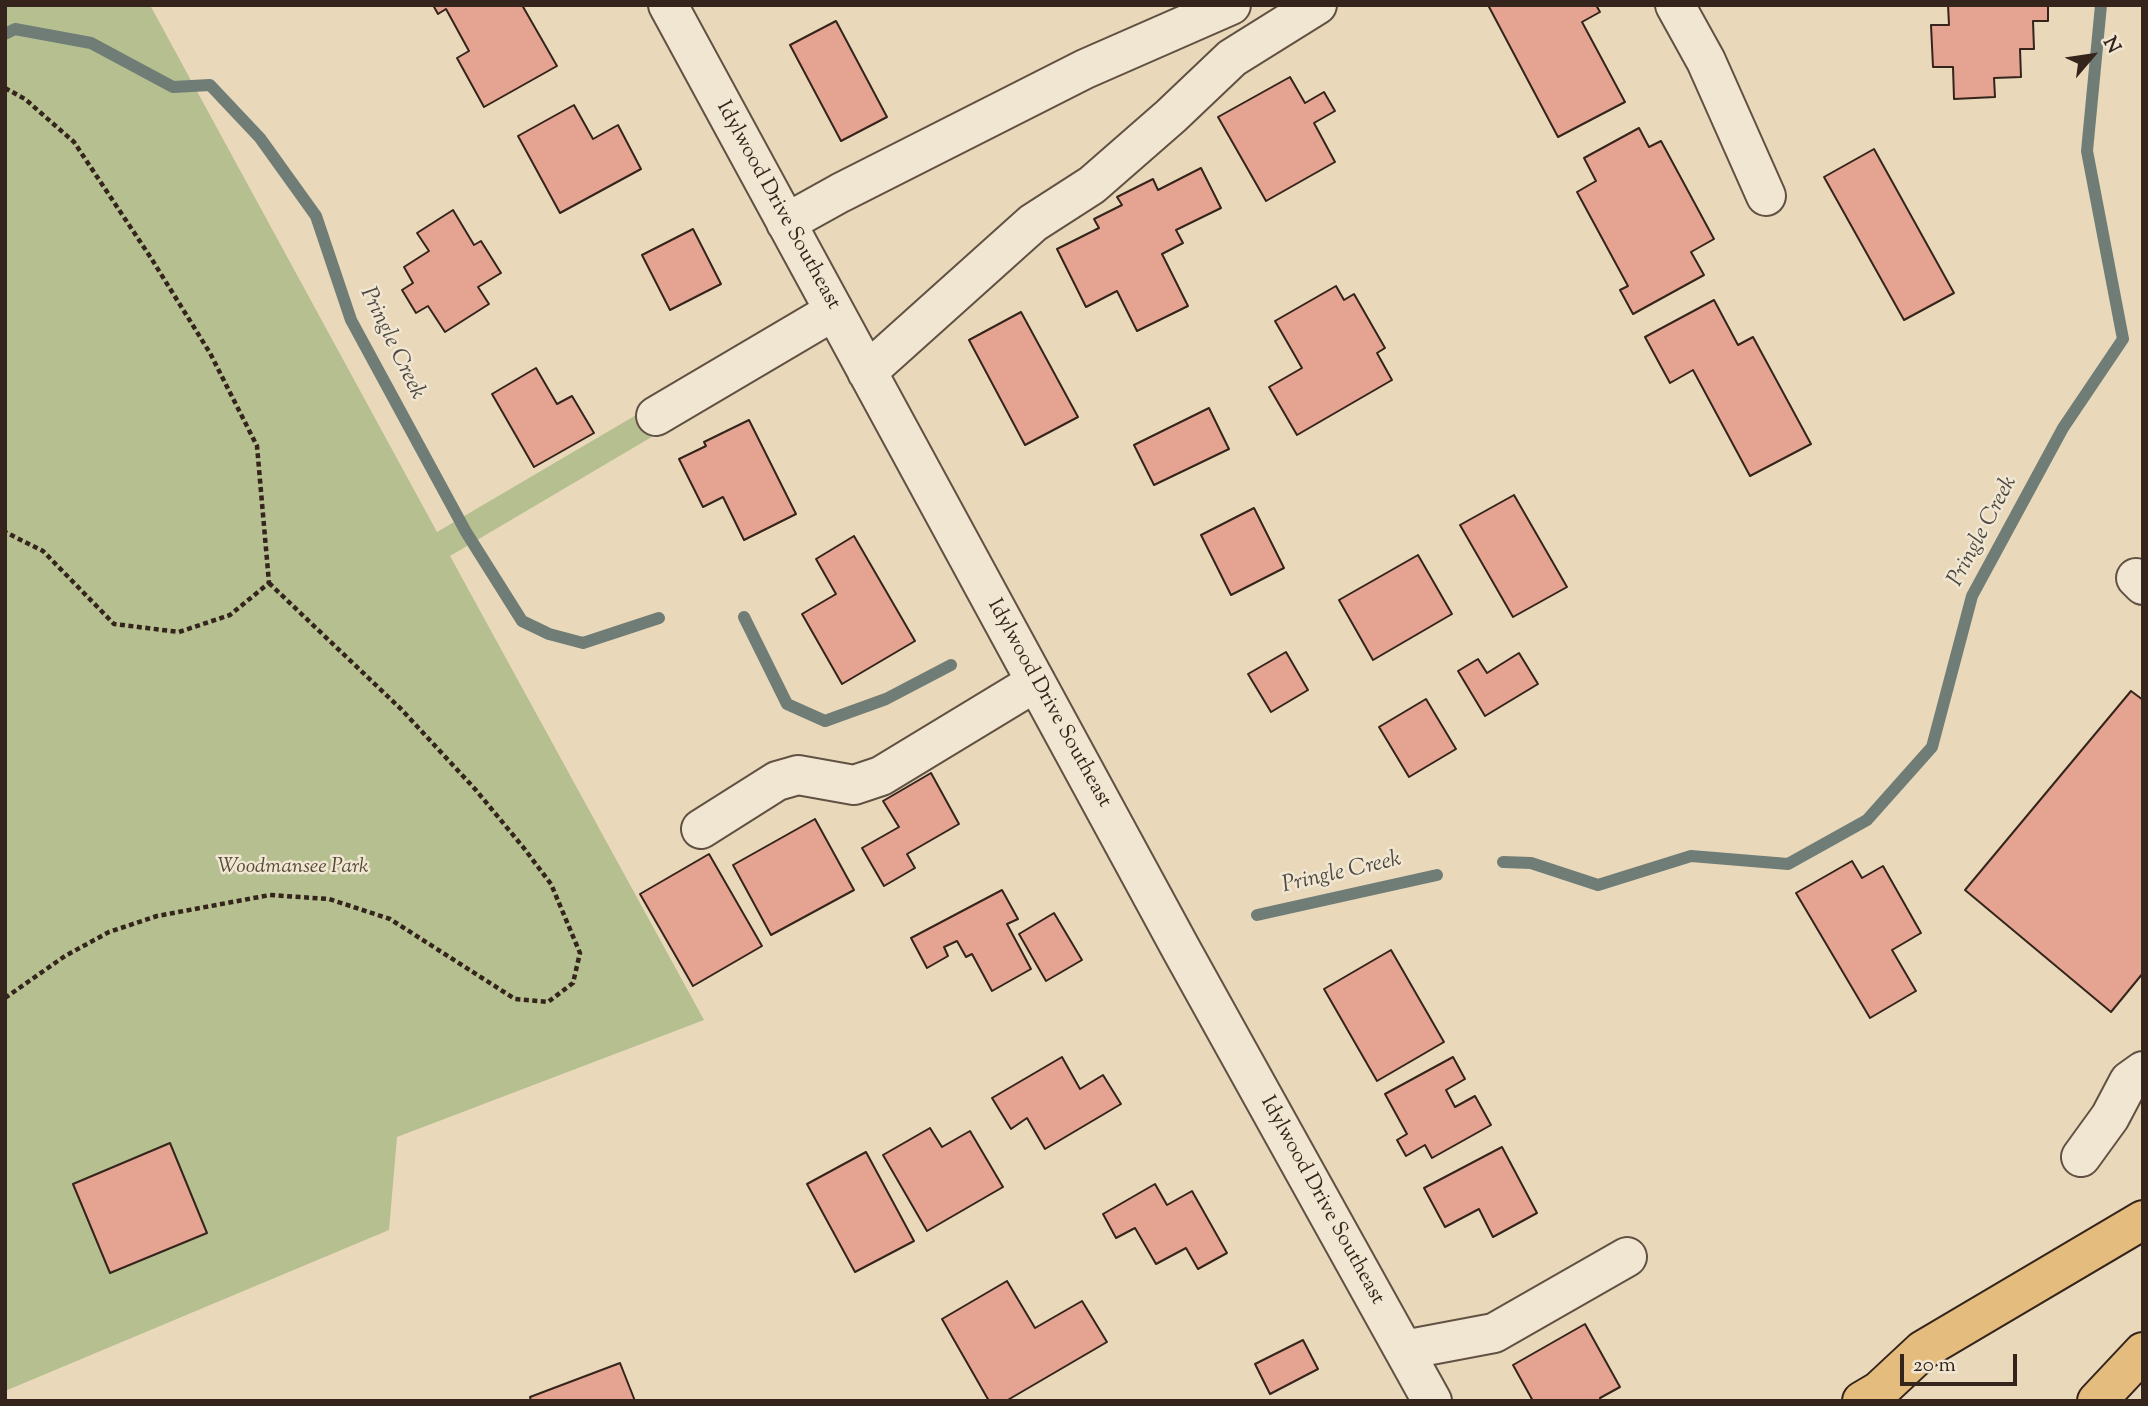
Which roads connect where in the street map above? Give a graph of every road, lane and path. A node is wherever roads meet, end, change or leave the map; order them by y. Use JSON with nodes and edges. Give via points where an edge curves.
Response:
{"nodes":[{"id":1,"x":668,"y":5,"type":"edge"},
{"id":2,"x":1231,"y":5,"type":"edge"},
{"id":3,"x":1317,"y":5,"type":"edge"},
{"id":4,"x":1675,"y":5,"type":"edge"},
{"id":5,"x":5,"y":88,"type":"edge"},
{"id":6,"x":1766,"y":196,"type":"dead end"},
{"id":7,"x":786,"y":223,"type":"junction"},
{"id":8,"x":834,"y":311,"type":"junction"},
{"id":9,"x":867,"y":372,"type":"junction"},
{"id":10,"x":656,"y":416,"type":"dead end"},
{"id":11,"x":5,"y":531,"type":"edge"},
{"id":12,"x":269,"y":583,"type":"junction"},
{"id":13,"x":1036,"y":682,"type":"junction"},
{"id":14,"x":701,"y":829,"type":"dead end"},
{"id":15,"x":5,"y":999,"type":"edge"},
{"id":16,"x":2143,"y":1071,"type":"edge"},
{"id":17,"x":2081,"y":1157,"type":"dead end"},
{"id":18,"x":2143,"y":1220,"type":"edge"},
{"id":19,"x":1627,"y":1257,"type":"dead end"},
{"id":20,"x":1404,"y":1350,"type":"junction"},
{"id":21,"x":2143,"y":1352,"type":"edge"},
{"id":22,"x":1871,"y":1396,"type":"edge"},
{"id":23,"x":1432,"y":1401,"type":"edge"},
{"id":24,"x":2097,"y":1401,"type":"edge"}],
"edges":[{"from":1,"to":7,"type":"street","name":"Idylwood Drive Southeast"},
{"from":2,"to":7,"type":"street","via":[[1085,69]]},
{"from":3,"to":9,"type":"street","via":[[1232,58],[1092,185],[1033,223]]},
{"from":4,"to":6,"type":"street","via":[[1706,61]]},
{"from":5,"to":12,"type":"path","via":[[25,99],[74,142],[210,353],[257,446]]},
{"from":7,"to":8,"type":"street","name":"Idylwood Drive Southeast"},
{"from":8,"to":9,"type":"street","name":"Idylwood Drive Southeast"},
{"from":8,"to":10,"type":"street"},
{"from":9,"to":13,"type":"street","name":"Idylwood Drive Southeast"},
{"from":11,"to":12,"type":"path","via":[[43,551],[114,624],[178,632],[230,615]]},
{"from":12,"to":15,"type":"path","via":[[402,710],[523,847],[551,884],[580,953],[573,983],[548,1002],[515,999],[390,919],[329,899],[270,895],[157,916],[109,932],[65,956]]},
{"from":13,"to":14,"type":"street","via":[[881,776],[854,785],[798,775],[777,781]]},
{"from":13,"to":20,"type":"street","name":"Idylwood Drive Southeast"},
{"from":16,"to":17,"type":"street","via":[[2129,1081]]},
{"from":18,"to":22,"type":"main road","via":[[1923,1350]]},
{"from":19,"to":20,"type":"street","via":[[1494,1334]]},
{"from":20,"to":23,"type":"street","name":"Idylwood Drive Southeast"},
{"from":21,"to":24,"type":"main road"}]}
